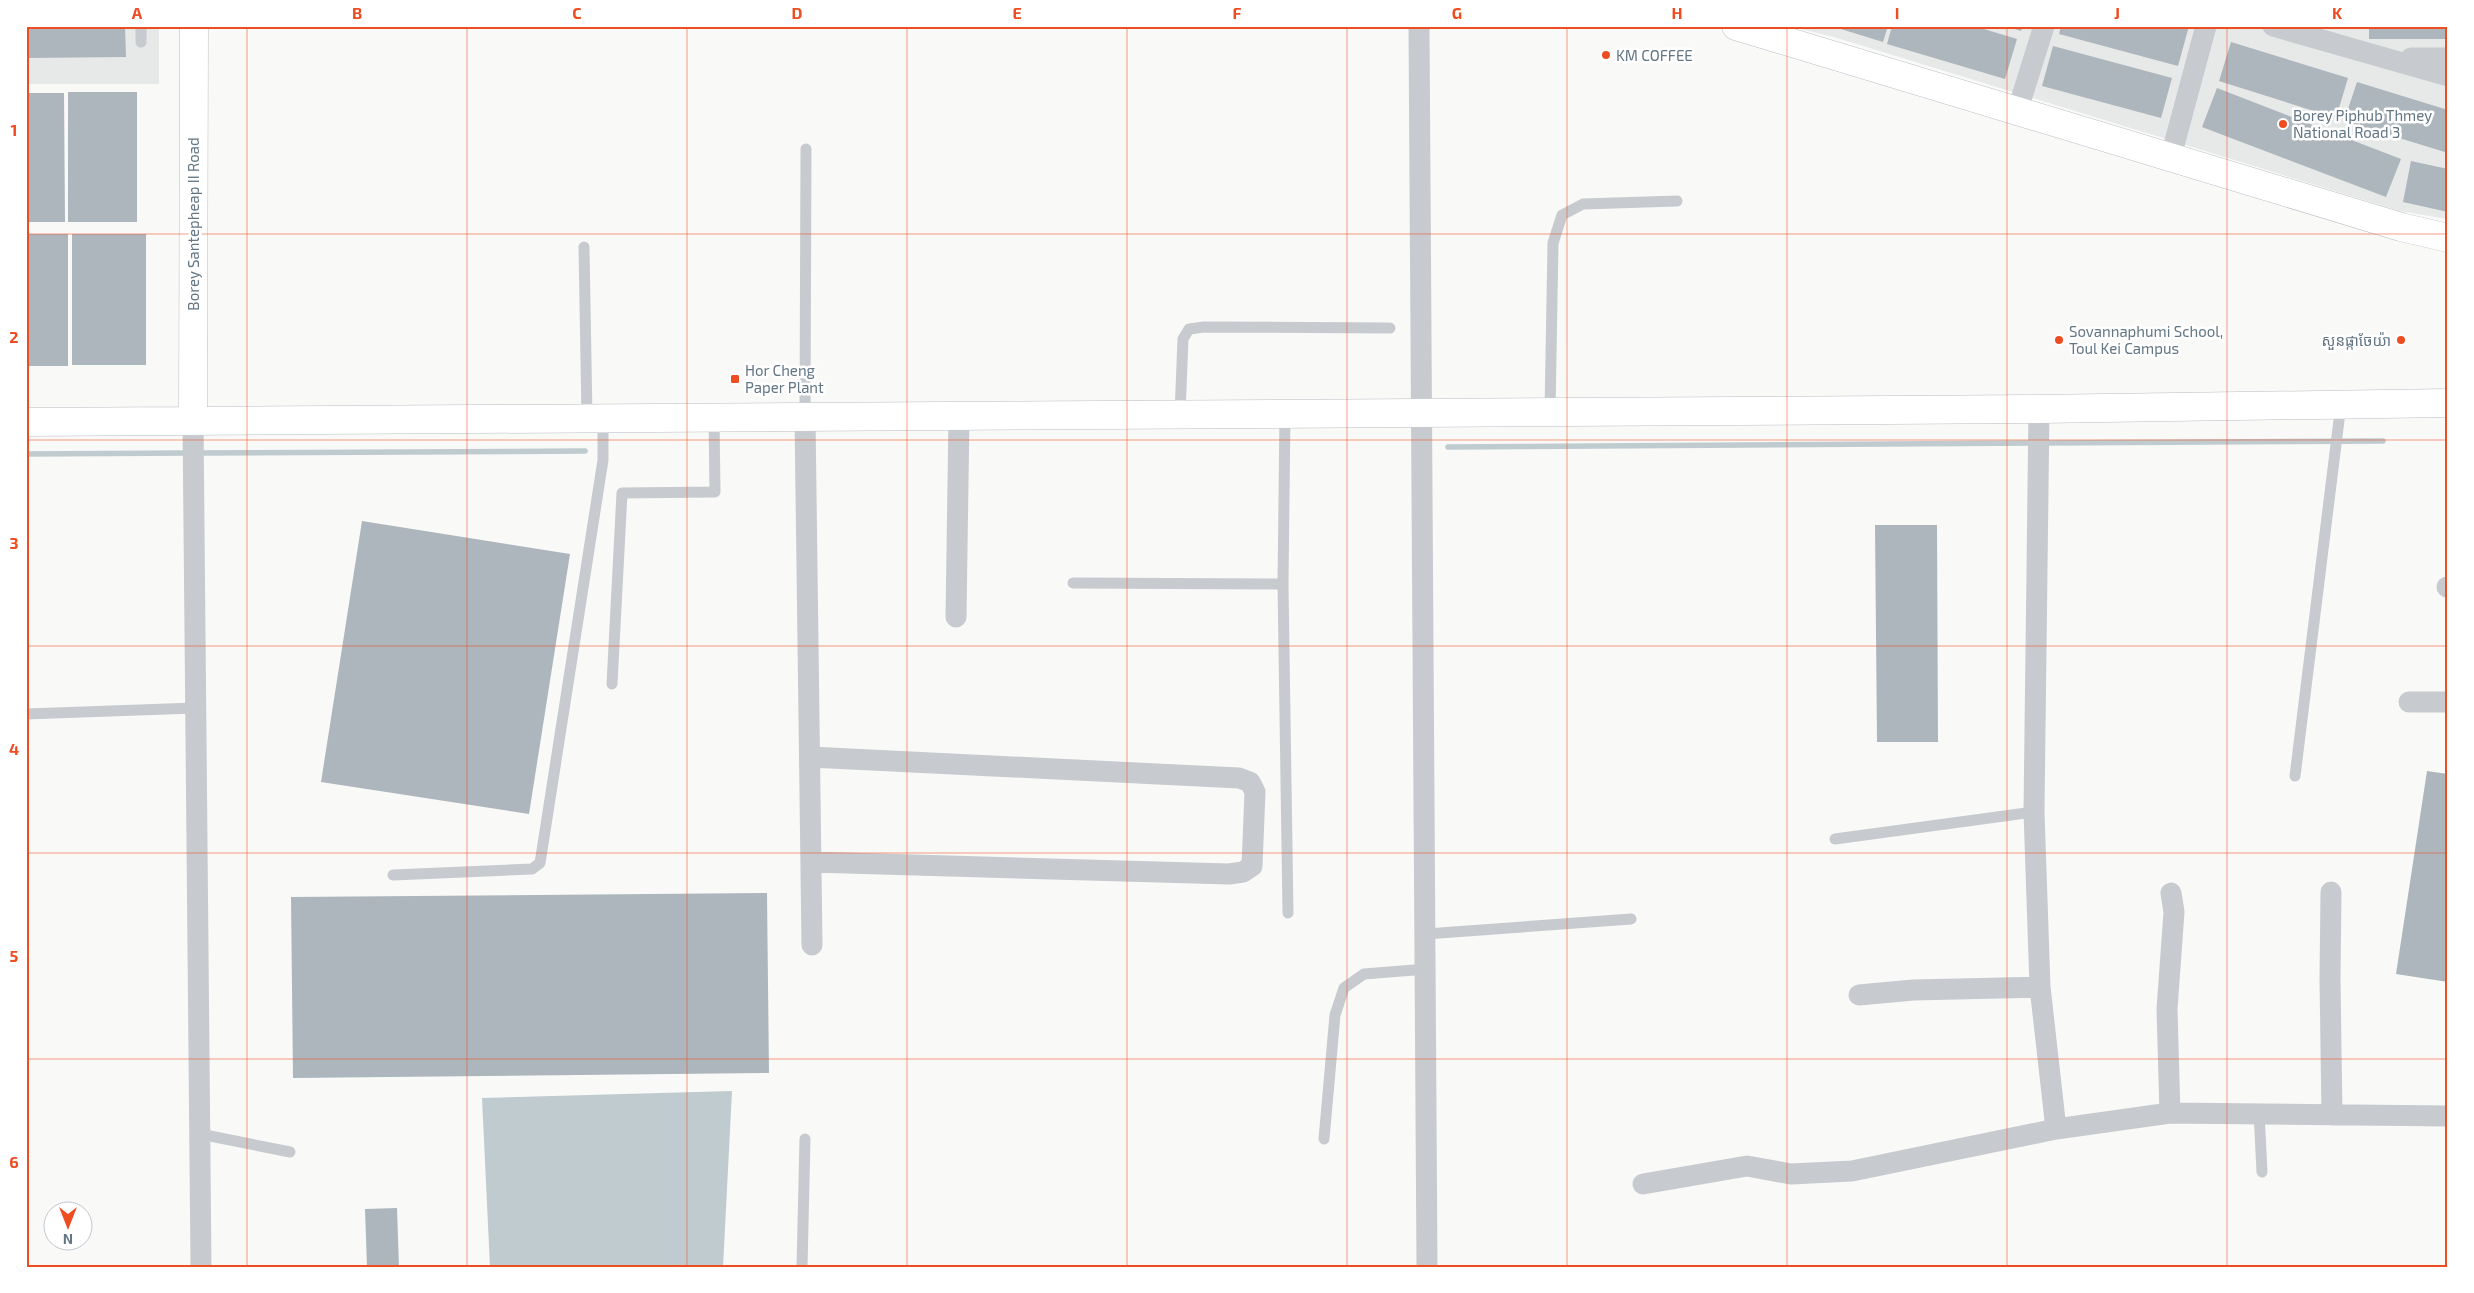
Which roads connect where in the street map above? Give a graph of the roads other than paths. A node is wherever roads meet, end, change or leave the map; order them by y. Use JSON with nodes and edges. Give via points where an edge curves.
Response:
{"nodes":[{"id":1,"x":141,"y":26,"type":"edge"},
{"id":2,"x":194,"y":26,"type":"edge"},
{"id":3,"x":1419,"y":26,"type":"edge"},
{"id":4,"x":1738,"y":26,"type":"edge"},
{"id":5,"x":2044,"y":26,"type":"edge"},
{"id":6,"x":2206,"y":26,"type":"edge"},
{"id":7,"x":2272,"y":26,"type":"edge"},
{"id":8,"x":141,"y":42,"type":"dead end"},
{"id":9,"x":2387,"y":58,"type":"junction"},
{"id":10,"x":2448,"y":58,"type":"edge"},
{"id":11,"x":2448,"y":76,"type":"edge"},
{"id":12,"x":2018,"y":110,"type":"junction"},
{"id":13,"x":806,"y":149,"type":"dead end"},
{"id":14,"x":2171,"y":156,"type":"junction"},
{"id":15,"x":1677,"y":201,"type":"dead end"},
{"id":16,"x":2448,"y":238,"type":"edge"},
{"id":17,"x":584,"y":247,"type":"dead end"},
{"id":18,"x":1390,"y":328,"type":"dead end"},
{"id":19,"x":2448,"y":403,"type":"edge"},
{"id":20,"x":2341,"y":404,"type":"junction"},
{"id":21,"x":1550,"y":412,"type":"junction"},
{"id":22,"x":1284,"y":413,"type":"junction"},
{"id":23,"x":1422,"y":413,"type":"junction"},
{"id":24,"x":1180,"y":414,"type":"junction"},
{"id":25,"x":959,"y":416,"type":"junction"},
{"id":26,"x":714,"y":417,"type":"junction"},
{"id":27,"x":805,"y":417,"type":"junction"},
{"id":28,"x":595,"y":418,"type":"junction"},
{"id":29,"x":2038,"y":421,"type":"junction"},
{"id":30,"x":26,"y":422,"type":"edge"},
{"id":31,"x":193,"y":429,"type":"junction"},
{"id":32,"x":1073,"y":583,"type":"dead end"},
{"id":33,"x":1283,"y":584,"type":"junction"},
{"id":34,"x":956,"y":618,"type":"dead end"},
{"id":35,"x":612,"y":684,"type":"dead end"},
{"id":36,"x":2410,"y":702,"type":"dead end"},
{"id":37,"x":2448,"y":702,"type":"edge"},
{"id":38,"x":195,"y":708,"type":"junction"},
{"id":39,"x":26,"y":714,"type":"edge"},
{"id":40,"x":810,"y":757,"type":"junction"},
{"id":41,"x":2295,"y":776,"type":"dead end"},
{"id":42,"x":2034,"y":812,"type":"junction"},
{"id":43,"x":1836,"y":839,"type":"dead end"},
{"id":44,"x":811,"y":862,"type":"junction"},
{"id":45,"x":393,"y":875,"type":"dead end"},
{"id":46,"x":2331,"y":892,"type":"dead end"},
{"id":47,"x":2171,"y":893,"type":"dead end"},
{"id":48,"x":1288,"y":913,"type":"dead end"},
{"id":49,"x":1631,"y":919,"type":"dead end"},
{"id":50,"x":1426,"y":934,"type":"junction"},
{"id":51,"x":812,"y":945,"type":"dead end"},
{"id":52,"x":1427,"y":969,"type":"junction"},
{"id":53,"x":2040,"y":987,"type":"junction"},
{"id":54,"x":1860,"y":995,"type":"dead end"},
{"id":55,"x":2170,"y":1112,"type":"junction"},
{"id":56,"x":2259,"y":1112,"type":"junction"},
{"id":57,"x":2332,"y":1115,"type":"junction"},
{"id":58,"x":2448,"y":1116,"type":"edge"},
{"id":59,"x":2056,"y":1129,"type":"junction"},
{"id":60,"x":200,"y":1134,"type":"junction"},
{"id":61,"x":1324,"y":1139,"type":"dead end"},
{"id":62,"x":805,"y":1140,"type":"dead end"},
{"id":63,"x":290,"y":1152,"type":"dead end"},
{"id":64,"x":2262,"y":1172,"type":"dead end"},
{"id":65,"x":1643,"y":1184,"type":"dead end"},
{"id":66,"x":200,"y":1267,"type":"edge"},
{"id":67,"x":802,"y":1267,"type":"edge"},
{"id":68,"x":1427,"y":1267,"type":"edge"}],
"edges":[{"from":1,"to":8,"type":"lane"},
{"from":2,"to":31,"type":"main road","name":"Borey Santepheap II Road"},
{"from":3,"to":23,"type":"street"},
{"from":4,"to":12,"type":"main road"},
{"from":5,"to":12,"type":"street"},
{"from":6,"to":14,"type":"street"},
{"from":7,"to":9,"type":"street"},
{"from":9,"to":10,"type":"street"},
{"from":9,"to":11,"type":"street"},
{"from":12,"to":14,"type":"main road"},
{"from":13,"to":27,"type":"lane"},
{"from":14,"to":16,"type":"main road","via":[[2401,227]]},
{"from":15,"to":21,"type":"lane","via":[[1583,204],[1562,215],[1553,243]]},
{"from":17,"to":28,"type":"lane"},
{"from":18,"to":24,"type":"lane","via":[[1204,326],[1189,329],[1183,338]]},
{"from":19,"to":20,"type":"main road"},
{"from":20,"to":29,"type":"main road"},
{"from":20,"to":41,"type":"lane"},
{"from":21,"to":23,"type":"main road"},
{"from":21,"to":29,"type":"main road"},
{"from":22,"to":23,"type":"main road"},
{"from":22,"to":24,"type":"main road"},
{"from":22,"to":33,"type":"lane"},
{"from":23,"to":50,"type":"street"},
{"from":24,"to":25,"type":"main road"},
{"from":25,"to":27,"type":"main road"},
{"from":25,"to":34,"type":"street"},
{"from":26,"to":27,"type":"main road"},
{"from":26,"to":28,"type":"main road"},
{"from":26,"to":35,"type":"lane","via":[[715,492],[622,493]]},
{"from":27,"to":40,"type":"street"},
{"from":28,"to":31,"type":"main road"},
{"from":28,"to":45,"type":"lane","via":[[603,460],[540,863],[532,869]]},
{"from":29,"to":42,"type":"street"},
{"from":30,"to":31,"type":"main road"},
{"from":31,"to":38,"type":"street"},
{"from":32,"to":33,"type":"lane"},
{"from":33,"to":48,"type":"lane"},
{"from":36,"to":37,"type":"street"},
{"from":38,"to":39,"type":"lane"},
{"from":38,"to":60,"type":"street"},
{"from":40,"to":44,"type":"street"},
{"from":40,"to":44,"type":"street","via":[[1239,778],[1250,782],[1255,792],[1252,866],[1243,872]]},
{"from":42,"to":43,"type":"lane"},
{"from":42,"to":53,"type":"street"},
{"from":44,"to":51,"type":"street"},
{"from":46,"to":57,"type":"street"},
{"from":47,"to":55,"type":"street","via":[[2174,912],[2167,1009]]},
{"from":49,"to":50,"type":"lane"},
{"from":50,"to":52,"type":"street"},
{"from":52,"to":61,"type":"lane","via":[[1364,974],[1344,988],[1335,1015]]},
{"from":52,"to":68,"type":"street"},
{"from":53,"to":54,"type":"street","via":[[1913,990]]},
{"from":53,"to":59,"type":"street"},
{"from":55,"to":56,"type":"street"},
{"from":55,"to":59,"type":"street"},
{"from":56,"to":57,"type":"street"},
{"from":56,"to":64,"type":"lane"},
{"from":57,"to":58,"type":"street"},
{"from":59,"to":65,"type":"street","via":[[1852,1171],[1791,1174],[1747,1166]]},
{"from":60,"to":63,"type":"lane"},
{"from":60,"to":66,"type":"street"},
{"from":62,"to":67,"type":"lane"}]}
